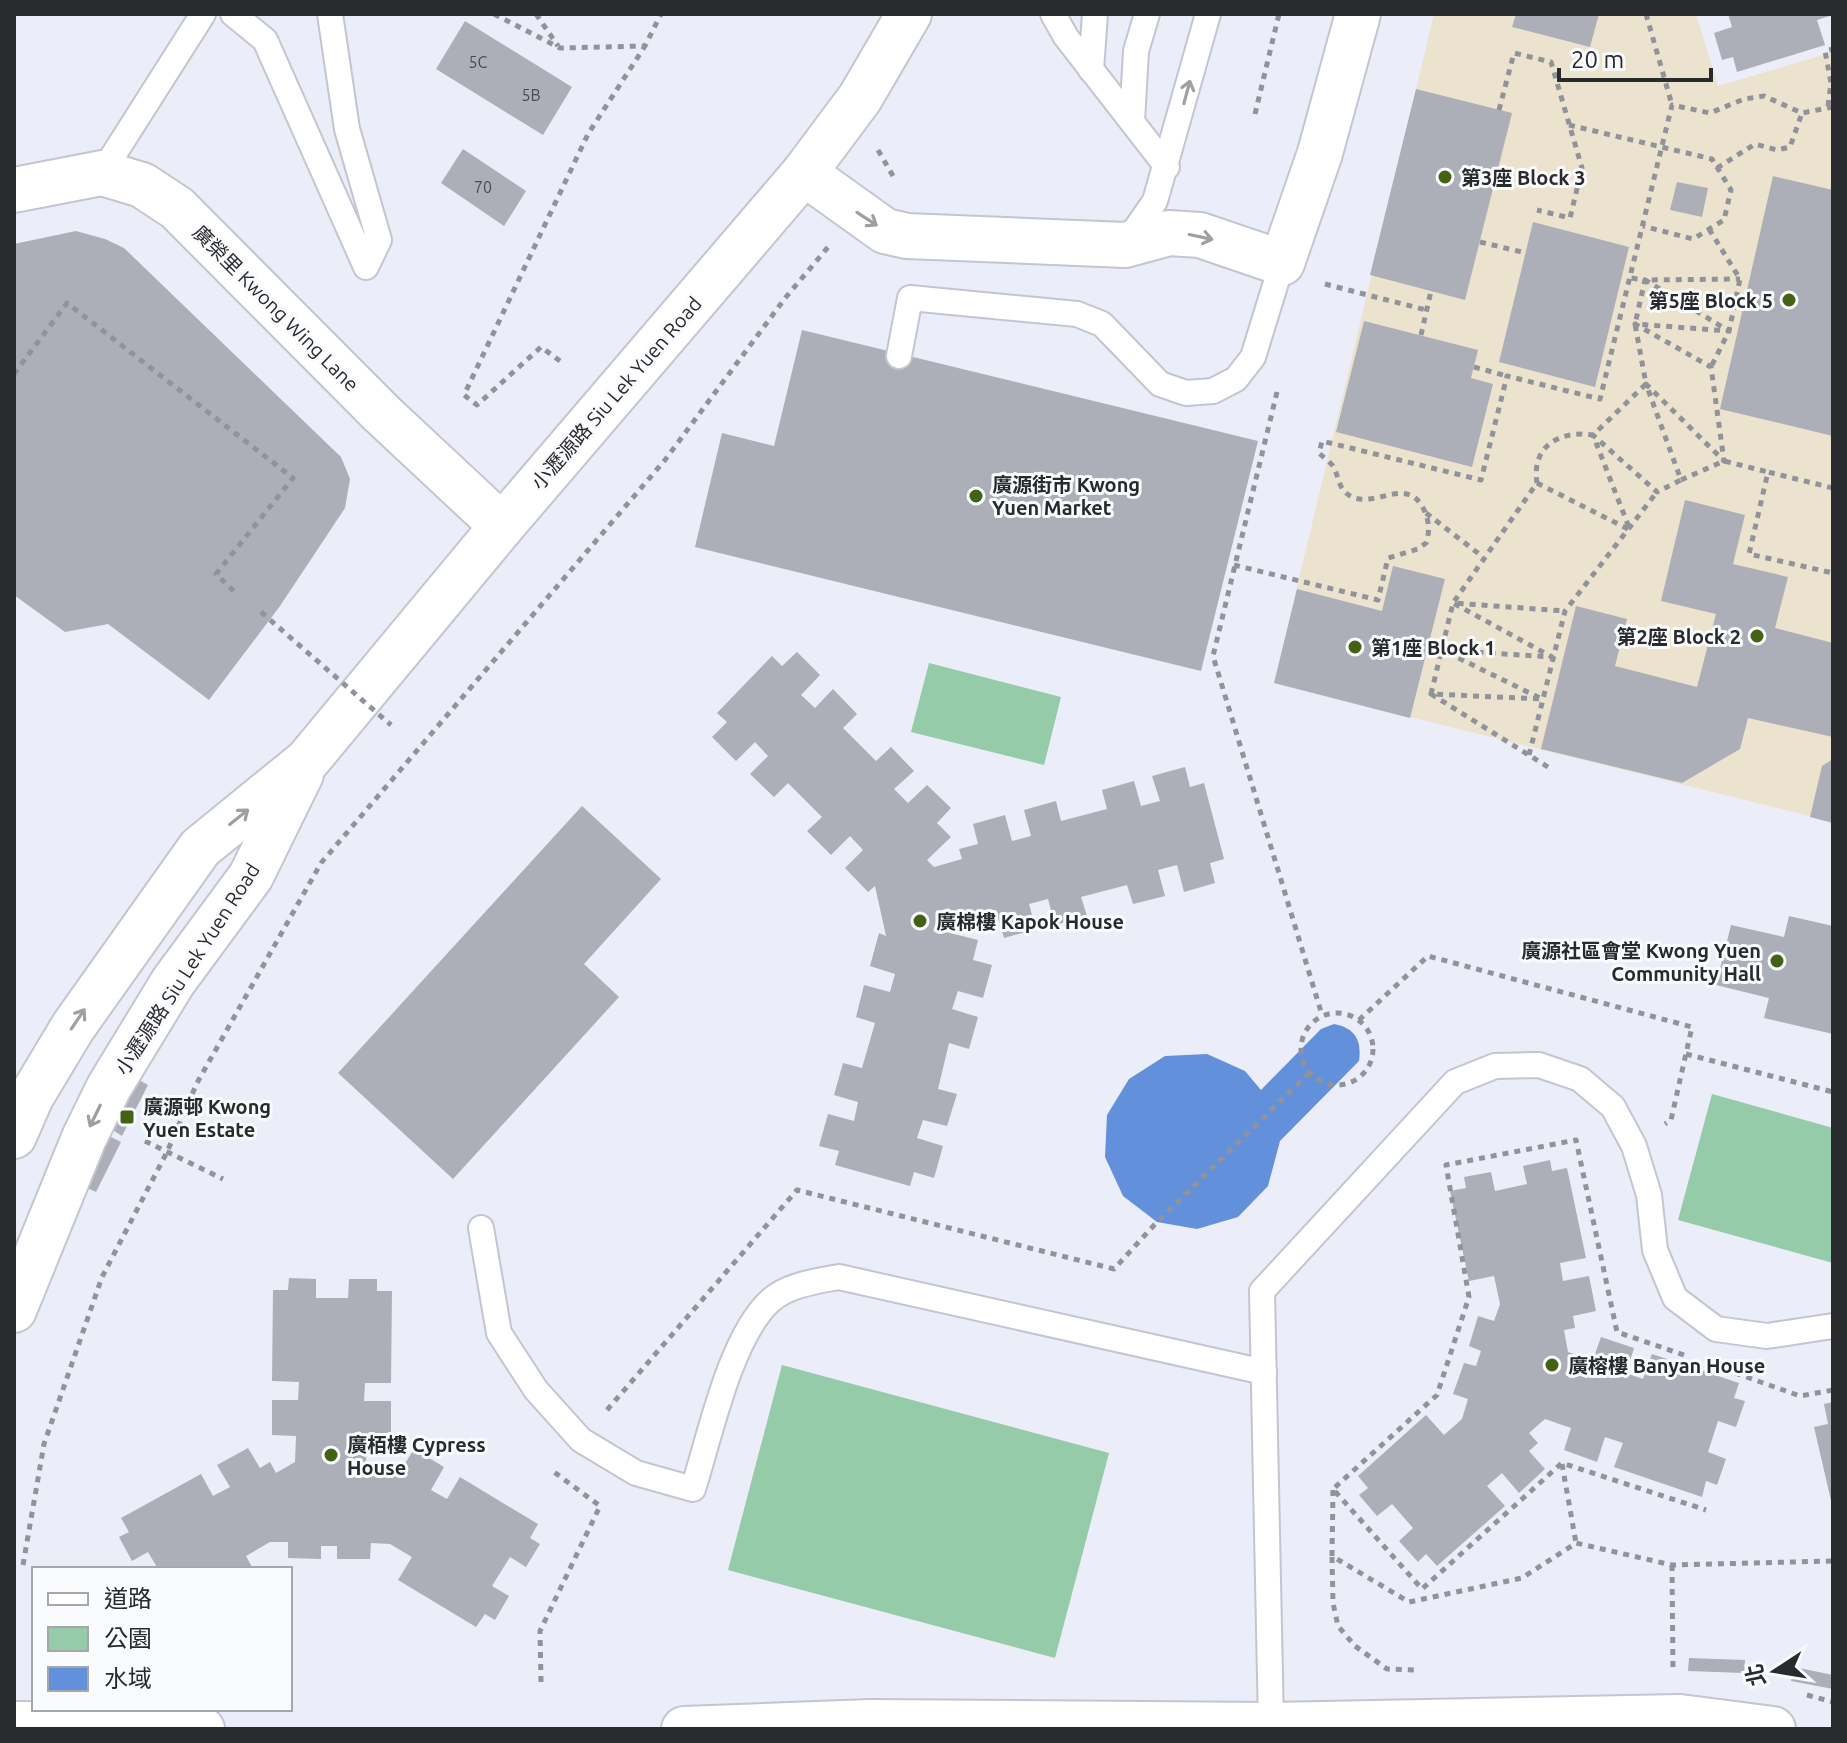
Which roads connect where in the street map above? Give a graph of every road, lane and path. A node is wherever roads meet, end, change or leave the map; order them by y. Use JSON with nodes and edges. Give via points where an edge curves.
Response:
{"nodes":[{"id":1,"x":203,"y":14,"type":"edge"},
{"id":2,"x":233,"y":14,"type":"edge"},
{"id":3,"x":330,"y":14,"type":"edge"},
{"id":4,"x":494,"y":14,"type":"edge"},
{"id":5,"x":536,"y":14,"type":"edge"},
{"id":6,"x":661,"y":14,"type":"edge"},
{"id":7,"x":909,"y":14,"type":"edge"},
{"id":8,"x":1053,"y":14,"type":"edge"},
{"id":9,"x":1095,"y":14,"type":"edge"},
{"id":10,"x":1147,"y":14,"type":"edge"},
{"id":11,"x":1208,"y":14,"type":"edge"},
{"id":12,"x":1279,"y":14,"type":"edge"},
{"id":13,"x":1358,"y":14,"type":"edge"},
{"id":14,"x":1646,"y":14,"type":"edge"},
{"id":15,"x":645,"y":46,"type":"junction"},
{"id":16,"x":560,"y":48,"type":"junction"},
{"id":17,"x":1833,"y":49,"type":"edge"},
{"id":18,"x":1091,"y":70,"type":"junction"},
{"id":19,"x":1832,"y":83,"type":"edge"},
{"id":20,"x":1672,"y":105,"type":"junction"},
{"id":21,"x":1830,"y":106,"type":"edge"},
{"id":22,"x":1499,"y":110,"type":"dead end"},
{"id":23,"x":1802,"y":113,"type":"junction"},
{"id":24,"x":1255,"y":114,"type":"dead end"},
{"id":25,"x":1132,"y":121,"type":"junction"},
{"id":26,"x":1569,"y":125,"type":"junction"},
{"id":27,"x":874,"y":142,"type":"dead end"},
{"id":28,"x":1662,"y":147,"type":"junction"},
{"id":29,"x":1167,"y":167,"type":"junction"},
{"id":30,"x":1717,"y":168,"type":"junction"},
{"id":31,"x":102,"y":173,"type":"junction"},
{"id":32,"x":804,"y":173,"type":"junction"},
{"id":33,"x":896,"y":181,"type":"dead end"},
{"id":34,"x":14,"y":190,"type":"edge"},
{"id":35,"x":1537,"y":210,"type":"dead end"},
{"id":36,"x":857,"y":213,"type":"junction"},
{"id":37,"x":1643,"y":226,"type":"junction"},
{"id":38,"x":1709,"y":229,"type":"junction"},
{"id":39,"x":1480,"y":242,"type":"dead end"},
{"id":40,"x":1125,"y":245,"type":"junction"},
{"id":41,"x":1526,"y":253,"type":"dead end"},
{"id":42,"x":1301,"y":273,"type":"junction"},
{"id":43,"x":1631,"y":278,"type":"junction"},
{"id":44,"x":1740,"y":279,"type":"junction"},
{"id":45,"x":1645,"y":280,"type":"junction"},
{"id":46,"x":1431,"y":291,"type":"dead end"},
{"id":47,"x":1426,"y":310,"type":"junction"},
{"id":48,"x":1635,"y":324,"type":"junction"},
{"id":49,"x":1729,"y":331,"type":"junction"},
{"id":50,"x":1421,"y":335,"type":"dead end"},
{"id":51,"x":899,"y":356,"type":"dead end"},
{"id":52,"x":560,"y":361,"type":"dead end"},
{"id":53,"x":1474,"y":367,"type":"dead end"},
{"id":54,"x":1711,"y":367,"type":"junction"},
{"id":55,"x":14,"y":374,"type":"edge"},
{"id":56,"x":1507,"y":376,"type":"junction"},
{"id":57,"x":1278,"y":384,"type":"dead end"},
{"id":58,"x":1646,"y":384,"type":"junction"},
{"id":59,"x":1593,"y":435,"type":"junction"},
{"id":60,"x":1724,"y":461,"type":"junction"},
{"id":61,"x":1768,"y":472,"type":"junction"},
{"id":62,"x":1681,"y":480,"type":"junction"},
{"id":63,"x":1537,"y":483,"type":"junction"},
{"id":64,"x":1833,"y":488,"type":"edge"},
{"id":65,"x":1657,"y":492,"type":"junction"},
{"id":66,"x":1425,"y":513,"type":"junction"},
{"id":67,"x":502,"y":526,"type":"junction"},
{"id":68,"x":1630,"y":530,"type":"junction"},
{"id":69,"x":1483,"y":557,"type":"junction"},
{"id":70,"x":1234,"y":565,"type":"junction"},
{"id":71,"x":1833,"y":573,"type":"edge"},
{"id":72,"x":234,"y":591,"type":"dead end"},
{"id":73,"x":1453,"y":603,"type":"junction"},
{"id":74,"x":1565,"y":611,"type":"junction"},
{"id":75,"x":261,"y":612,"type":"dead end"},
{"id":76,"x":1442,"y":650,"type":"junction"},
{"id":77,"x":1552,"y":657,"type":"junction"},
{"id":78,"x":1431,"y":694,"type":"junction"},
{"id":79,"x":1542,"y":699,"type":"junction"},
{"id":80,"x":391,"y":725,"type":"dead end"},
{"id":81,"x":1529,"y":755,"type":"junction"},
{"id":82,"x":307,"y":761,"type":"junction"},
{"id":83,"x":1548,"y":767,"type":"dead end"},
{"id":84,"x":1322,"y":1015,"type":"junction"},
{"id":85,"x":1359,"y":1020,"type":"junction"},
{"id":86,"x":1686,"y":1054,"type":"junction"},
{"id":87,"x":1308,"y":1074,"type":"junction"},
{"id":88,"x":1833,"y":1092,"type":"edge"},
{"id":89,"x":14,"y":1136,"type":"edge"},
{"id":90,"x":145,"y":1141,"type":"dead end"},
{"id":91,"x":1634,"y":1146,"type":"junction"},
{"id":92,"x":167,"y":1152,"type":"junction"},
{"id":93,"x":1581,"y":1159,"type":"junction"},
{"id":94,"x":223,"y":1179,"type":"dead end"},
{"id":95,"x":1157,"y":1222,"type":"dead end"},
{"id":96,"x":481,"y":1228,"type":"dead end"},
{"id":97,"x":14,"y":1310,"type":"edge"},
{"id":98,"x":1833,"y":1326,"type":"edge"},
{"id":99,"x":1686,"y":1356,"type":"dead end"},
{"id":100,"x":1728,"y":1370,"type":"dead end"},
{"id":101,"x":1264,"y":1372,"type":"junction"},
{"id":102,"x":1833,"y":1390,"type":"edge"},
{"id":103,"x":1562,"y":1463,"type":"junction"},
{"id":104,"x":1333,"y":1489,"type":"junction"},
{"id":105,"x":1706,"y":1510,"type":"dead end"},
{"id":106,"x":1576,"y":1543,"type":"junction"},
{"id":107,"x":1332,"y":1556,"type":"junction"},
{"id":108,"x":1833,"y":1561,"type":"edge"},
{"id":109,"x":23,"y":1565,"type":"dead end"},
{"id":110,"x":1672,"y":1565,"type":"junction"},
{"id":111,"x":540,"y":1631,"type":"dead end"},
{"id":112,"x":1419,"y":1671,"type":"dead end"},
{"id":113,"x":1673,"y":1681,"type":"dead end"},
{"id":114,"x":541,"y":1682,"type":"dead end"},
{"id":115,"x":1805,"y":1695,"type":"dead end"},
{"id":116,"x":1833,"y":1702,"type":"edge"},
{"id":117,"x":14,"y":1724,"type":"edge"},
{"id":118,"x":1271,"y":1727,"type":"edge"},
{"id":119,"x":202,"y":1729,"type":"edge"},
{"id":120,"x":684,"y":1729,"type":"edge"},
{"id":121,"x":1773,"y":1729,"type":"edge"}],
"edges":[{"from":1,"to":31,"type":"lane"},
{"from":2,"to":3,"type":"lane","via":[[265,40],[366,267],[379,240],[347,129]]},
{"from":4,"to":16,"type":"path"},
{"from":5,"to":16,"type":"path"},
{"from":6,"to":15,"type":"path"},
{"from":7,"to":32,"type":"street","name":"小瀝源路 Siu Lek Yuen Road","via":[[860,98]]},
{"from":8,"to":18,"type":"lane"},
{"from":9,"to":18,"type":"lane"},
{"from":10,"to":25,"type":"lane","via":[[1136,51]]},
{"from":29,"to":11,"type":"lane","one_way":true},
{"from":12,"to":24,"type":"path"},
{"from":13,"to":42,"type":"street"},
{"from":14,"to":20,"type":"path"},
{"from":15,"to":16,"type":"path"},
{"from":15,"to":52,"type":"path","via":[[588,134],[464,395],[477,405],[541,347]]},
{"from":17,"to":19,"type":"path","via":[[1825,51]]},
{"from":18,"to":25,"type":"lane"},
{"from":19,"to":21,"type":"path"},
{"from":20,"to":23,"type":"path","via":[[1710,113],[1764,96]]},
{"from":20,"to":28,"type":"path"},
{"from":21,"to":23,"type":"path"},
{"from":22,"to":26,"type":"path","via":[[1514,53],[1551,62]]},
{"from":23,"to":30,"type":"path","via":[[1790,147],[1777,150],[1755,144]]},
{"from":25,"to":29,"type":"lane"},
{"from":26,"to":28,"type":"path"},
{"from":26,"to":35,"type":"path","via":[[1582,168],[1570,218]]},
{"from":27,"to":33,"type":"path"},
{"from":28,"to":30,"type":"path","via":[[1712,159]]},
{"from":28,"to":37,"type":"path"},
{"from":29,"to":40,"type":"lane","via":[[1155,201]]},
{"from":30,"to":38,"type":"path","via":[[1731,190],[1724,220]]},
{"from":31,"to":34,"type":"street","name":"廣榮里 Kwong Wing Lane"},
{"from":31,"to":67,"type":"street","name":"廣榮里 Kwong Wing Lane","via":[[142,185],[177,208]]},
{"from":32,"to":36,"type":"street"},
{"from":32,"to":67,"type":"street","name":"小瀝源路 Siu Lek Yuen Road"},
{"from":36,"to":40,"type":"street","one_way":true,"via":[[885,231],[907,236]]},
{"from":36,"to":92,"type":"path","via":[[786,297],[665,460],[321,863],[197,1083]]},
{"from":37,"to":38,"type":"path","via":[[1693,239]]},
{"from":37,"to":43,"type":"path"},
{"from":38,"to":44,"type":"path"},
{"from":39,"to":41,"type":"path"},
{"from":40,"to":42,"type":"street","one_way":true,"via":[[1169,233],[1200,235]]},
{"from":42,"to":47,"type":"path"},
{"from":42,"to":51,"type":"lane","via":[[1253,357],[1236,379],[1213,391],[1186,393],[1160,384],[1102,324],[1077,314],[910,298]]},
{"from":43,"to":45,"type":"path"},
{"from":43,"to":56,"type":"path","via":[[1600,399]]},
{"from":44,"to":45,"type":"path"},
{"from":44,"to":49,"type":"path"},
{"from":45,"to":48,"type":"path"},
{"from":45,"to":49,"type":"path"},
{"from":46,"to":47,"type":"path"},
{"from":47,"to":50,"type":"path"},
{"from":48,"to":49,"type":"path"},
{"from":48,"to":54,"type":"path"},
{"from":48,"to":58,"type":"path"},
{"from":49,"to":54,"type":"path"},
{"from":53,"to":56,"type":"path"},
{"from":54,"to":60,"type":"path"},
{"from":55,"to":72,"type":"path","via":[[67,303],[293,478],[216,574]]},
{"from":56,"to":66,"type":"path","via":[[1481,480],[1322,441],[1319,453],[1334,467],[1343,491],[1368,499],[1398,491],[1415,498]]},
{"from":57,"to":70,"type":"path"},
{"from":58,"to":59,"type":"path"},
{"from":58,"to":60,"type":"path"},
{"from":58,"to":62,"type":"path"},
{"from":59,"to":63,"type":"path","via":[[1554,438],[1537,459]]},
{"from":59,"to":65,"type":"path"},
{"from":59,"to":68,"type":"path"},
{"from":60,"to":61,"type":"path"},
{"from":60,"to":62,"type":"path"},
{"from":61,"to":64,"type":"path"},
{"from":61,"to":71,"type":"path","via":[[1749,554]]},
{"from":62,"to":65,"type":"path"},
{"from":63,"to":68,"type":"path"},
{"from":63,"to":69,"type":"path"},
{"from":65,"to":68,"type":"path"},
{"from":66,"to":69,"type":"path"},
{"from":66,"to":70,"type":"path","via":[[1426,543],[1388,558],[1378,600]]},
{"from":67,"to":82,"type":"street","name":"小瀝源路 Siu Lek Yuen Road"},
{"from":68,"to":74,"type":"path"},
{"from":69,"to":73,"type":"path"},
{"from":70,"to":84,"type":"path","via":[[1213,656]]},
{"from":73,"to":74,"type":"path"},
{"from":73,"to":76,"type":"path"},
{"from":73,"to":77,"type":"path"},
{"from":74,"to":77,"type":"path"},
{"from":75,"to":80,"type":"path","bridge":true},
{"from":76,"to":77,"type":"path"},
{"from":76,"to":78,"type":"path"},
{"from":76,"to":79,"type":"path"},
{"from":77,"to":79,"type":"path"},
{"from":78,"to":79,"type":"path"},
{"from":78,"to":81,"type":"path"},
{"from":79,"to":81,"type":"path"},
{"from":81,"to":83,"type":"path"},
{"from":89,"to":82,"type":"street","name":"小瀝源路 Siu Lek Yuen Road","one_way":true,"via":[[73,1027],[200,848]]},
{"from":82,"to":97,"type":"street","name":"小瀝源路 Siu Lek Yuen Road","one_way":true,"via":[[251,876],[173,982],[109,1087]]},
{"from":84,"to":85,"type":"path","via":[[1348,1014]]},
{"from":84,"to":87,"type":"path","via":[[1305,1031],[1299,1052]]},
{"from":85,"to":86,"type":"path","via":[[1428,956],[1692,1027]]},
{"from":85,"to":87,"type":"path","via":[[1371,1036],[1373,1057],[1364,1075],[1346,1085],[1325,1085]]},
{"from":86,"to":88,"type":"path"},
{"from":86,"to":91,"type":"path","via":[[1671,1120]]},
{"from":87,"to":95,"type":"path"},
{"from":90,"to":92,"type":"path"},
{"from":91,"to":93,"type":"path"},
{"from":91,"to":98,"type":"lane","via":[[1649,1195],[1655,1250],[1675,1298],[1716,1329],[1767,1336]]},
{"from":91,"to":101,"type":"lane","via":[[1613,1107],[1580,1079],[1539,1065],[1495,1066],[1455,1082],[1262,1291]]},
{"from":92,"to":94,"type":"path"},
{"from":92,"to":109,"type":"path","via":[[102,1277],[87,1319],[44,1444]]},
{"from":93,"to":99,"type":"path","via":[[1617,1332]]},
{"from":93,"to":104,"type":"path","via":[[1576,1140],[1446,1165],[1469,1297],[1437,1395]]},
{"from":96,"to":101,"type":"lane","via":[[499,1333],[536,1390],[581,1440],[636,1473],[693,1489],[744,1333],[771,1299],[807,1283],[839,1277]]},
{"from":100,"to":102,"type":"path","via":[[1800,1396]]},
{"from":101,"to":118,"type":"lane"},
{"from":103,"to":104,"type":"path","via":[[1422,1589]]},
{"from":103,"to":105,"type":"path"},
{"from":103,"to":106,"type":"path"},
{"from":104,"to":107,"type":"path"},
{"from":106,"to":107,"type":"path","via":[[1522,1578],[1409,1602]]},
{"from":106,"to":110,"type":"path"},
{"from":107,"to":112,"type":"path","via":[[1338,1626],[1387,1669]]},
{"from":108,"to":110,"type":"path"},
{"from":110,"to":113,"type":"path"},
{"from":111,"to":114,"type":"path"},
{"from":115,"to":116,"type":"path"},
{"from":117,"to":119,"type":"street"},
{"from":118,"to":120,"type":"street","via":[[870,1722]]},
{"from":118,"to":121,"type":"street","via":[[1680,1717]]}]}
